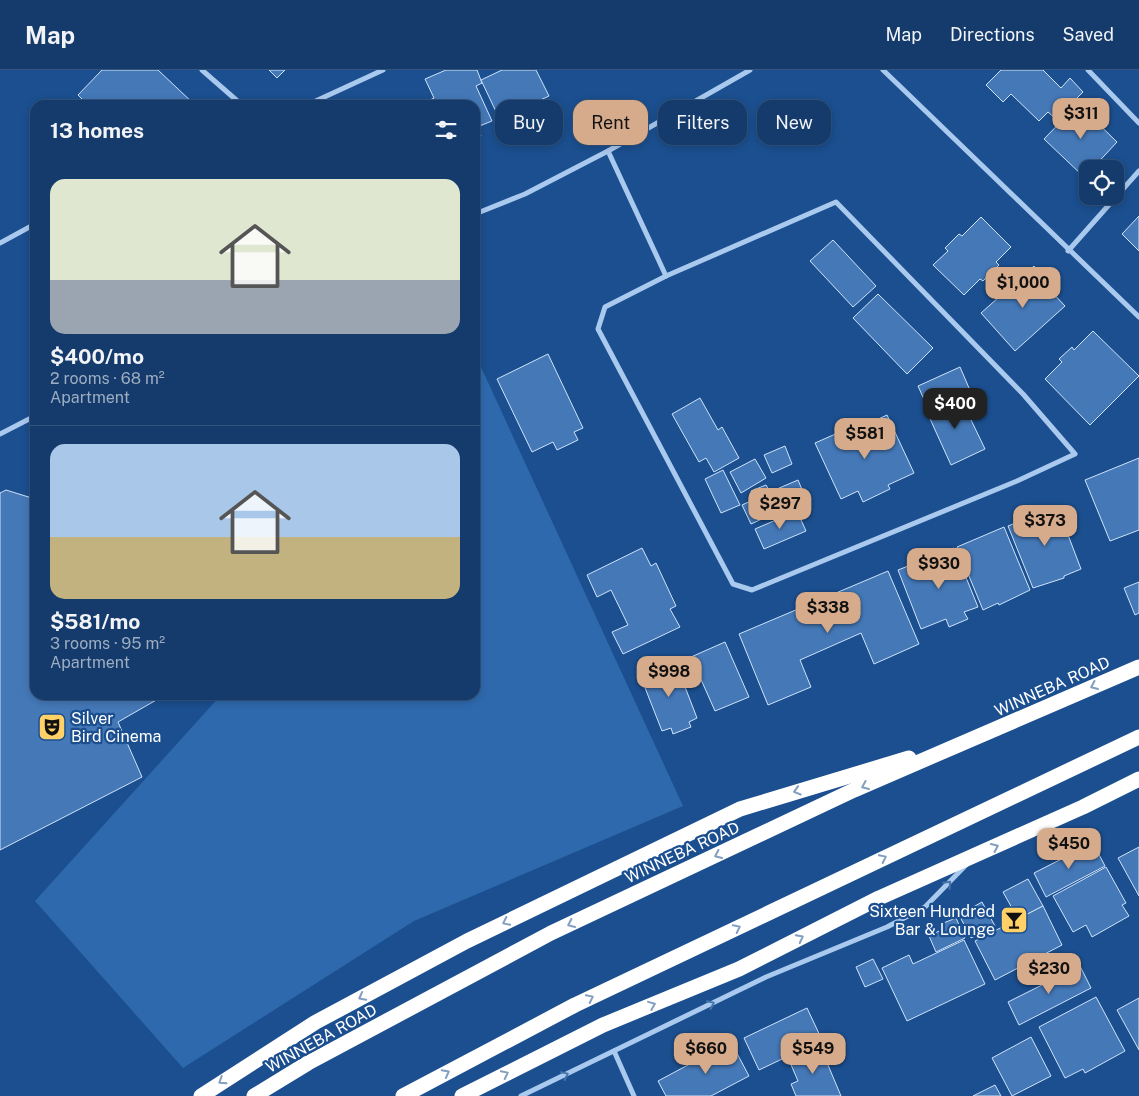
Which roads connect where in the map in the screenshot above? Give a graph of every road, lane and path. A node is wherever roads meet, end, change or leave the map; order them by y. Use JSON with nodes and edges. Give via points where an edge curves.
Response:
{"nodes":[{"id":1,"x":202,"y":70,"type":"edge"},
{"id":2,"x":383,"y":70,"type":"edge"},
{"id":3,"x":750,"y":70,"type":"edge"},
{"id":4,"x":883,"y":70,"type":"edge"},
{"id":5,"x":1088,"y":70,"type":"edge"},
{"id":6,"x":236,"y":100,"type":"edge"},
{"id":7,"x":318,"y":100,"type":"edge"},
{"id":8,"x":1139,"y":123,"type":"edge"},
{"id":9,"x":608,"y":151,"type":"junction"},
{"id":10,"x":1139,"y":171,"type":"edge"},
{"id":11,"x":480,"y":212,"type":"edge"},
{"id":12,"x":30,"y":227,"type":"edge"},
{"id":13,"x":0,"y":243,"type":"edge"},
{"id":14,"x":1068,"y":251,"type":"junction"},
{"id":15,"x":666,"y":276,"type":"junction"},
{"id":16,"x":1139,"y":317,"type":"edge"},
{"id":17,"x":30,"y":419,"type":"edge"},
{"id":18,"x":0,"y":434,"type":"edge"},
{"id":19,"x":1139,"y":667,"type":"edge"},
{"id":20,"x":978,"y":737,"type":"junction"},
{"id":21,"x":1139,"y":737,"type":"edge"},
{"id":22,"x":1139,"y":779,"type":"edge"},
{"id":23,"x":974,"y":856,"type":"junction"},
{"id":24,"x":614,"y":1051,"type":"junction"},
{"id":25,"x":201,"y":1096,"type":"edge"},
{"id":26,"x":254,"y":1096,"type":"edge"},
{"id":27,"x":403,"y":1096,"type":"edge"},
{"id":28,"x":462,"y":1096,"type":"edge"},
{"id":29,"x":521,"y":1096,"type":"edge"},
{"id":30,"x":634,"y":1096,"type":"edge"}],
"edges":[{"from":1,"to":6,"type":"street"},
{"from":2,"to":7,"type":"street"},
{"from":3,"to":9,"type":"street"},
{"from":4,"to":14,"type":"street"},
{"from":5,"to":8,"type":"street"},
{"from":9,"to":11,"type":"street","via":[[526,194]]},
{"from":9,"to":15,"type":"street"},
{"from":10,"to":14,"type":"street"},
{"from":12,"to":13,"type":"street"},
{"from":14,"to":16,"type":"street"},
{"from":15,"to":15,"type":"street","via":[[605,307],[598,330],[733,584],[752,590],[1075,454],[1023,394],[836,202]]},
{"from":17,"to":18,"type":"street"},
{"from":19,"to":20,"type":"highway","name":"WINNEBA ROAD","one_way":true},
{"from":20,"to":25,"type":"highway","one_way":true,"via":[[740,809],[459,946],[316,1022]]},
{"from":20,"to":26,"type":"highway","name":"WINNEBA ROAD","one_way":true,"via":[[854,790],[550,933],[308,1063]]},
{"from":27,"to":21,"type":"highway","one_way":true,"via":[[575,1005]]},
{"from":23,"to":22,"type":"highway","one_way":true},
{"from":24,"to":23,"type":"street","one_way":true,"via":[[766,977],[887,928],[925,907]]},
{"from":28,"to":23,"type":"highway","one_way":true,"via":[[603,1025],[739,969],[879,898]]},
{"from":29,"to":24,"type":"street","one_way":true},
{"from":24,"to":30,"type":"street"}]}
